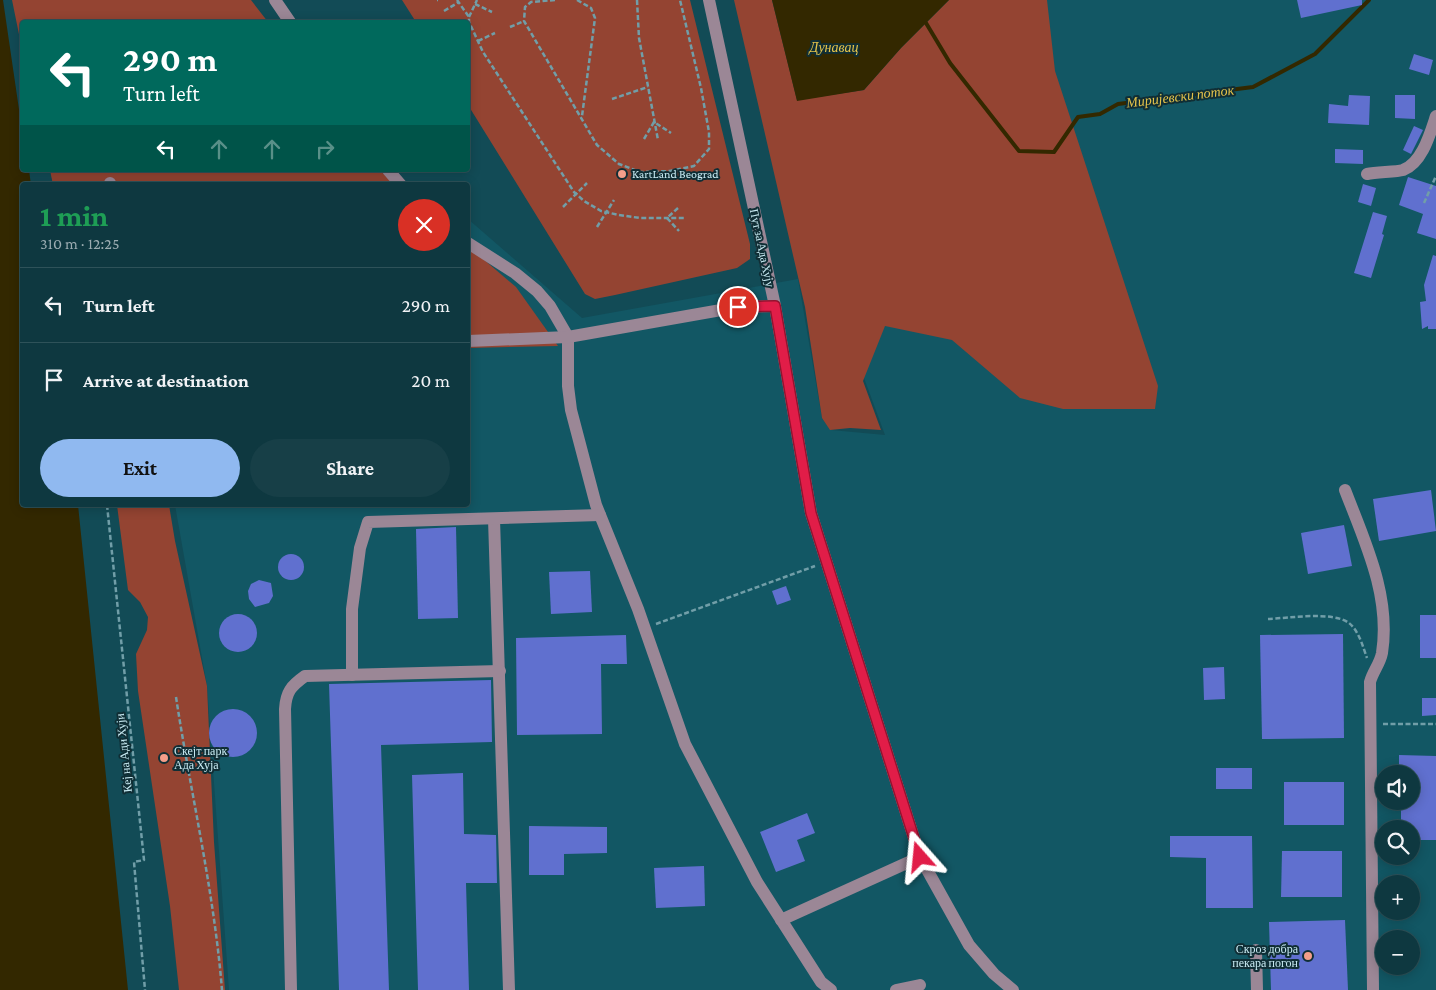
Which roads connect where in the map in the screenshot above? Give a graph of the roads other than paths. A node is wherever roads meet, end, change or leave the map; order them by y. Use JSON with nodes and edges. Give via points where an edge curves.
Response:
{"nodes":[{"id":1,"x":275,"y":0,"type":"edge"},
{"id":2,"x":709,"y":0,"type":"edge"},
{"id":3,"x":289,"y":20,"type":"edge"},
{"id":4,"x":1436,"y":116,"type":"edge"},
{"id":5,"x":390,"y":172,"type":"edge"},
{"id":6,"x":1367,"y":174,"type":"dead end"},
{"id":7,"x":398,"y":182,"type":"edge"},
{"id":8,"x":470,"y":244,"type":"edge"},
{"id":9,"x":775,"y":306,"type":"junction"},
{"id":10,"x":568,"y":337,"type":"junction"},
{"id":11,"x":470,"y":341,"type":"edge"},
{"id":12,"x":1346,"y":490,"type":"dead end"},
{"id":13,"x":600,"y":515,"type":"junction"},
{"id":14,"x":494,"y":519,"type":"junction"},
{"id":15,"x":500,"y":671,"type":"junction"},
{"id":16,"x":352,"y":675,"type":"junction"},
{"id":17,"x":920,"y":857,"type":"junction"},
{"id":18,"x":781,"y":920,"type":"junction"},
{"id":19,"x":1256,"y":950,"type":"dead end"},
{"id":20,"x":920,"y":984,"type":"dead end"},
{"id":21,"x":291,"y":990,"type":"edge"},
{"id":22,"x":510,"y":990,"type":"edge"},
{"id":23,"x":831,"y":990,"type":"edge"},
{"id":24,"x":896,"y":990,"type":"edge"},
{"id":25,"x":1012,"y":990,"type":"edge"},
{"id":26,"x":1257,"y":990,"type":"edge"},
{"id":27,"x":1373,"y":990,"type":"edge"}],
"edges":[{"from":1,"to":3,"type":"lane"},
{"from":2,"to":9,"type":"lane","name":"Пут за Ада Хују"},
{"from":4,"to":6,"type":"lane","via":[[1424,148],[1413,162],[1402,170]]},
{"from":5,"to":7,"type":"lane"},
{"from":8,"to":10,"type":"lane","via":[[537,291]]},
{"from":9,"to":10,"type":"lane","via":[[738,307]]},
{"from":9,"to":17,"type":"lane","name":"Пут за Ада Хују","via":[[811,513]]},
{"from":10,"to":11,"type":"lane"},
{"from":10,"to":13,"type":"lane","via":[[571,410]]},
{"from":12,"to":27,"type":"lane","via":[[1376,569],[1380,589],[1383,647],[1370,682]]},
{"from":13,"to":14,"type":"lane"},
{"from":13,"to":18,"type":"lane","via":[[645,628],[685,744],[756,882]]},
{"from":14,"to":15,"type":"lane"},
{"from":14,"to":16,"type":"lane","via":[[368,522],[360,548],[352,609]]},
{"from":15,"to":16,"type":"lane"},
{"from":15,"to":22,"type":"lane"},
{"from":16,"to":21,"type":"lane","via":[[304,676],[292,685],[286,695]]},
{"from":17,"to":18,"type":"lane"},
{"from":17,"to":25,"type":"lane","name":"Пут за Ада Хују","via":[[969,945]]},
{"from":18,"to":23,"type":"lane","via":[[821,982]]},
{"from":19,"to":26,"type":"lane"},
{"from":20,"to":24,"type":"lane"}]}
